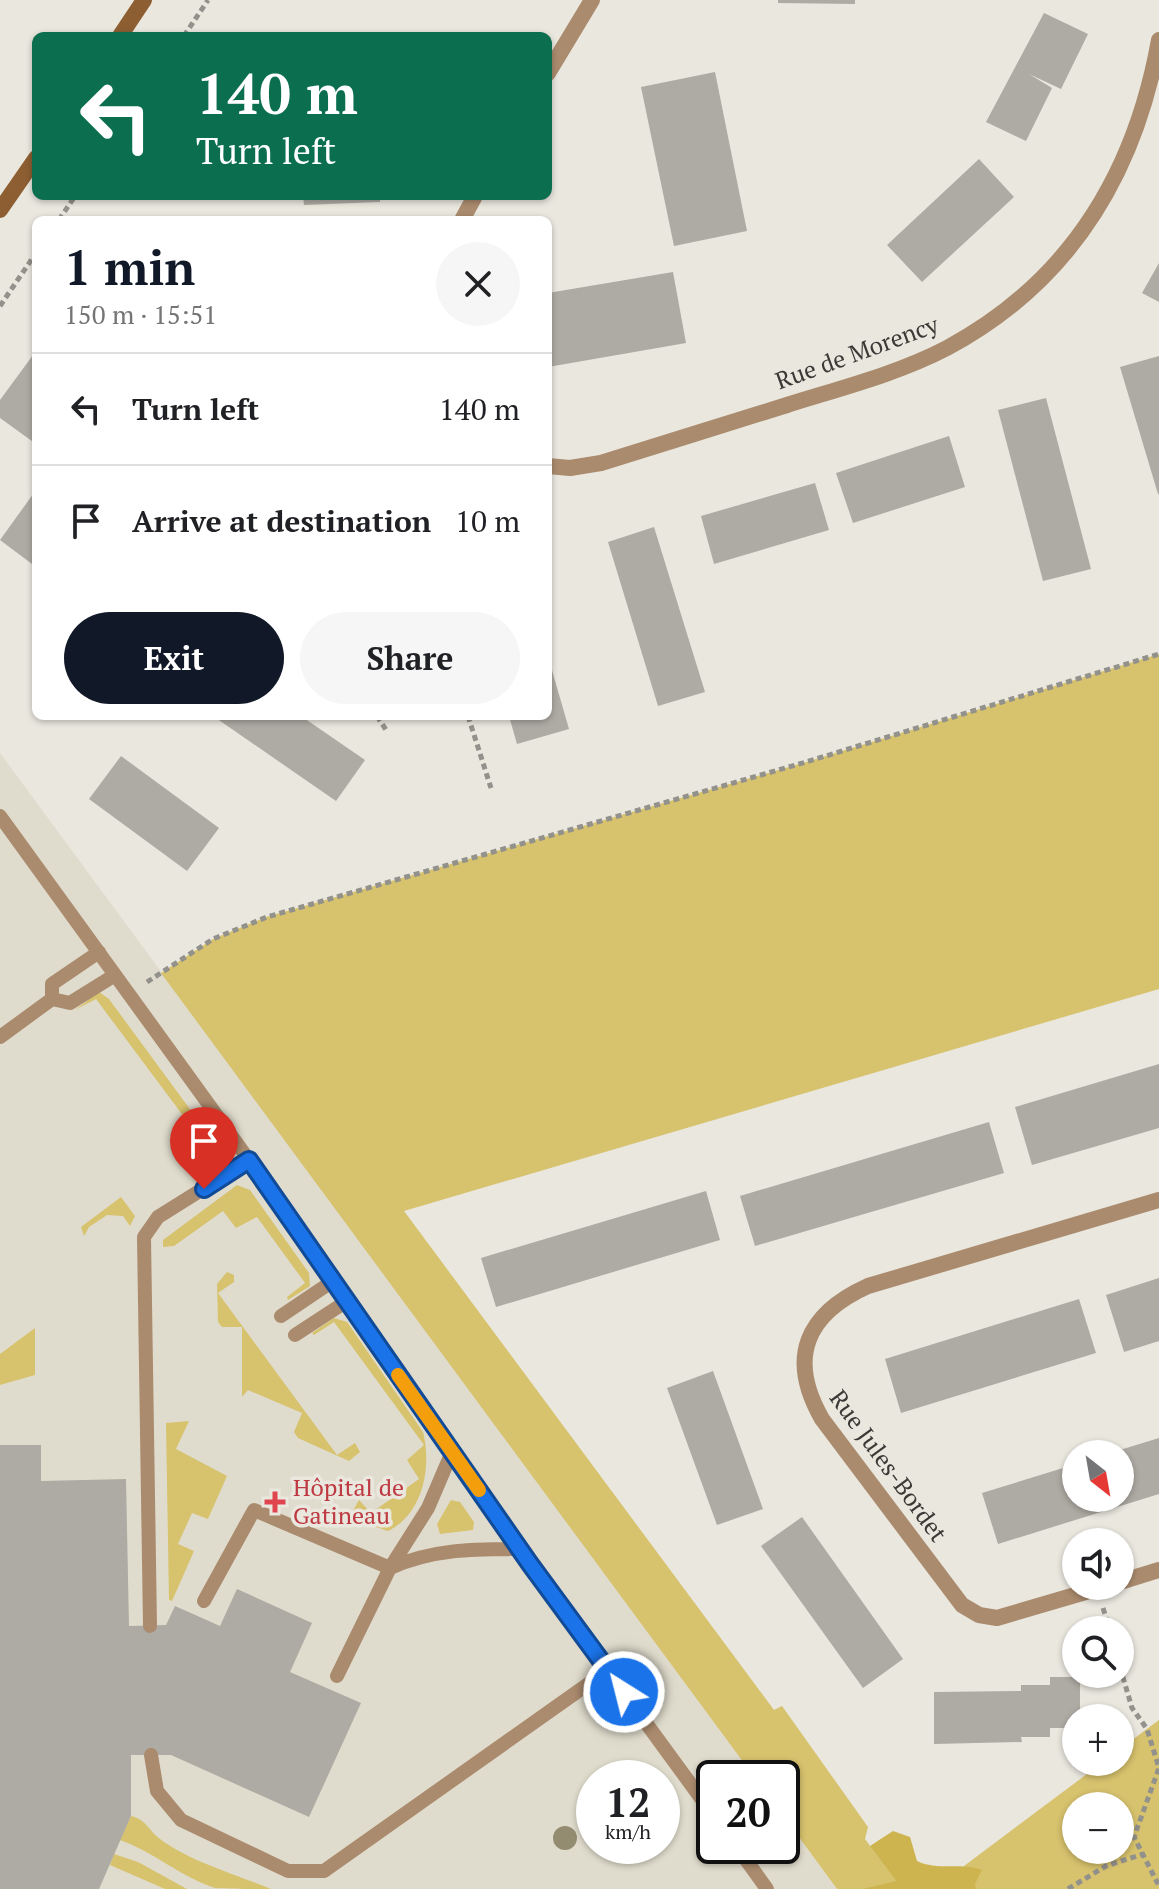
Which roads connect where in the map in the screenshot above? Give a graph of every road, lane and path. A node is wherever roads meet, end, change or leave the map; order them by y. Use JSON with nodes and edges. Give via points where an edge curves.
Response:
{"nodes":[{"id":1,"x":144,"y":0,"type":"edge"},
{"id":2,"x":208,"y":0,"type":"edge"},
{"id":3,"x":592,"y":0,"type":"edge"},
{"id":4,"x":123,"y":32,"type":"edge"},
{"id":5,"x":187,"y":32,"type":"edge"},
{"id":6,"x":1159,"y":40,"type":"edge"},
{"id":7,"x":552,"y":66,"type":"edge"},
{"id":8,"x":32,"y":164,"type":"edge"},
{"id":9,"x":0,"y":210,"type":"edge"},
{"id":10,"x":32,"y":259,"type":"edge"},
{"id":11,"x":0,"y":306,"type":"edge"},
{"id":12,"x":552,"y":466,"type":"edge"},
{"id":13,"x":1159,"y":654,"type":"edge"},
{"id":14,"x":380,"y":720,"type":"edge"},
{"id":15,"x":469,"y":720,"type":"edge"},
{"id":16,"x":386,"y":730,"type":"dead end"},
{"id":17,"x":491,"y":788,"type":"dead end"},
{"id":18,"x":0,"y":816,"type":"edge"},
{"id":19,"x":99,"y":952,"type":"junction"},
{"id":20,"x":115,"y":975,"type":"junction"},
{"id":21,"x":129,"y":995,"type":"junction"},
{"id":22,"x":52,"y":999,"type":"junction"},
{"id":23,"x":0,"y":1037,"type":"edge"},
{"id":24,"x":249,"y":1160,"type":"junction"},
{"id":25,"x":1159,"y":1200,"type":"edge"},
{"id":26,"x":333,"y":1281,"type":"junction"},
{"id":27,"x":347,"y":1301,"type":"junction"},
{"id":28,"x":281,"y":1316,"type":"dead end"},
{"id":29,"x":295,"y":1335,"type":"dead end"},
{"id":30,"x":452,"y":1452,"type":"junction"},
{"id":31,"x":520,"y":1549,"type":"junction"},
{"id":32,"x":390,"y":1568,"type":"junction"},
{"id":33,"x":1159,"y":1570,"type":"edge"},
{"id":34,"x":1134,"y":1578,"type":"edge"},
{"id":35,"x":1062,"y":1599,"type":"edge"},
{"id":36,"x":204,"y":1601,"type":"dead end"},
{"id":37,"x":150,"y":1626,"type":"dead end"},
{"id":38,"x":608,"y":1670,"type":"junction"},
{"id":39,"x":337,"y":1676,"type":"dead end"},
{"id":40,"x":1126,"y":1688,"type":"edge"},
{"id":41,"x":151,"y":1755,"type":"dead end"},
{"id":42,"x":696,"y":1791,"type":"edge"},
{"id":43,"x":1143,"y":1854,"type":"junction"},
{"id":44,"x":749,"y":1864,"type":"edge"},
{"id":45,"x":1159,"y":1886,"type":"edge"},
{"id":46,"x":767,"y":1889,"type":"edge"},
{"id":47,"x":1068,"y":1889,"type":"edge"}],
"edges":[{"from":1,"to":4,"type":"main road"},
{"from":2,"to":5,"type":"path"},
{"from":3,"to":7,"type":"street"},
{"from":6,"to":12,"type":"street","name":"Rue de Morency","via":[[1141,121],[1110,192],[1044,277],[977,330],[861,382],[601,463]]},
{"from":8,"to":9,"type":"main road"},
{"from":10,"to":11,"type":"path"},
{"from":13,"to":21,"type":"path","via":[[267,917],[213,939]]},
{"from":14,"to":16,"type":"path"},
{"from":15,"to":17,"type":"path"},
{"from":18,"to":19,"type":"lane"},
{"from":19,"to":20,"type":"lane"},
{"from":19,"to":22,"type":"lane","via":[[52,984]]},
{"from":20,"to":21,"type":"lane"},
{"from":20,"to":22,"type":"lane","via":[[70,1003]]},
{"from":21,"to":24,"type":"lane"},
{"from":22,"to":23,"type":"lane"},
{"from":24,"to":26,"type":"lane"},
{"from":24,"to":37,"type":"lane","via":[[158,1217],[144,1237]]},
{"from":25,"to":35,"type":"street","name":"Rue Jules-Bordet","via":[[868,1286],[829,1307],[806,1349],[803,1372],[822,1419],[962,1605],[997,1618]]},
{"from":26,"to":27,"type":"lane"},
{"from":26,"to":28,"type":"lane"},
{"from":27,"to":29,"type":"lane"},
{"from":27,"to":30,"type":"lane"},
{"from":30,"to":31,"type":"lane"},
{"from":30,"to":32,"type":"lane","via":[[428,1508]]},
{"from":31,"to":32,"type":"lane","via":[[421,1554]]},
{"from":31,"to":38,"type":"lane"},
{"from":32,"to":36,"type":"lane","via":[[254,1510]]},
{"from":32,"to":39,"type":"lane"},
{"from":33,"to":34,"type":"street"},
{"from":38,"to":41,"type":"lane","via":[[324,1871],[288,1871],[181,1820],[157,1791]]},
{"from":38,"to":42,"type":"lane"},
{"from":40,"to":43,"type":"path","via":[[1159,1768],[1134,1837]]},
{"from":43,"to":45,"type":"path"},
{"from":43,"to":47,"type":"path","via":[[1106,1866]]},
{"from":44,"to":46,"type":"lane"}]}
